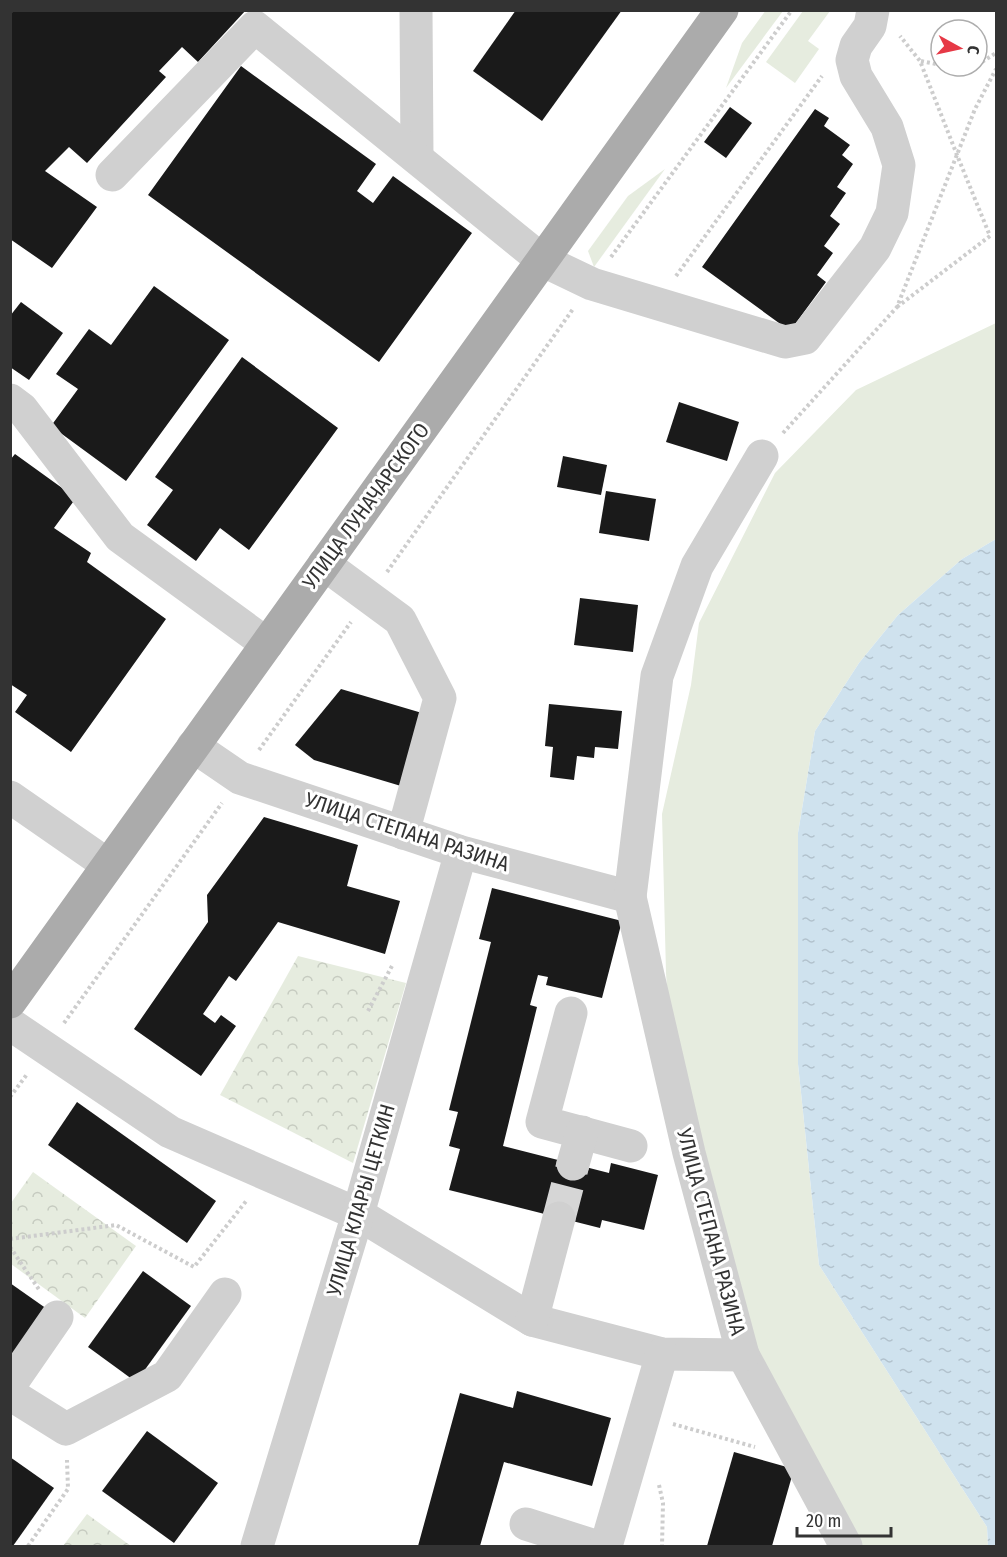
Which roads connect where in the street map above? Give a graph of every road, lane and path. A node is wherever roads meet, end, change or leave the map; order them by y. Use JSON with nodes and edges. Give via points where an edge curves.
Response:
{"nodes":[{"id":1,"x":416,"y":10,"type":"edge"},
{"id":2,"x":722,"y":10,"type":"edge"},
{"id":3,"x":792,"y":10,"type":"edge"},
{"id":4,"x":873,"y":10,"type":"edge"},
{"id":5,"x":899,"y":36,"type":"dead end"},
{"id":6,"x":920,"y":60,"type":"junction"},
{"id":7,"x":929,"y":62,"type":"edge"},
{"id":8,"x":829,"y":67,"type":"dead end"},
{"id":9,"x":417,"y":158,"type":"junction"},
{"id":10,"x":112,"y":175,"type":"dead end"},
{"id":11,"x":542,"y":260,"type":"junction"},
{"id":12,"x":592,"y":284,"type":"junction"},
{"id":13,"x":656,"y":303,"type":"junction"},
{"id":14,"x":897,"y":307,"type":"dead end"},
{"id":15,"x":10,"y":400,"type":"edge"},
{"id":16,"x":762,"y":456,"type":"dead end"},
{"id":17,"x":324,"y":564,"type":"junction"},
{"id":18,"x":369,"y":597,"type":"junction"},
{"id":19,"x":267,"y":644,"type":"junction"},
{"id":20,"x":193,"y":747,"type":"junction"},
{"id":21,"x":240,"y":778,"type":"junction"},
{"id":22,"x":10,"y":797,"type":"edge"},
{"id":23,"x":403,"y":833,"type":"junction"},
{"id":24,"x":461,"y":852,"type":"junction"},
{"id":25,"x":108,"y":865,"type":"junction"},
{"id":26,"x":630,"y":897,"type":"junction"},
{"id":27,"x":10,"y":1002,"type":"edge"},
{"id":28,"x":571,"y":1013,"type":"dead end"},
{"id":29,"x":10,"y":1024,"type":"edge"},
{"id":30,"x":46,"y":1048,"type":"junction"},
{"id":31,"x":10,"y":1097,"type":"edge"},
{"id":32,"x":582,"y":1132,"type":"junction"},
{"id":33,"x":631,"y":1146,"type":"dead end"},
{"id":34,"x":573,"y":1164,"type":"tunnel mouth"},
{"id":35,"x":267,"y":1174,"type":"junction"},
{"id":36,"x":358,"y":1214,"type":"junction"},
{"id":37,"x":559,"y":1218,"type":"tunnel mouth"},
{"id":38,"x":10,"y":1239,"type":"edge"},
{"id":39,"x":10,"y":1247,"type":"edge"},
{"id":40,"x":225,"y":1294,"type":"dead end"},
{"id":41,"x":57,"y":1317,"type":"joint"},
{"id":42,"x":532,"y":1320,"type":"junction"},
{"id":43,"x":662,"y":1354,"type":"junction"},
{"id":44,"x":743,"y":1355,"type":"junction"},
{"id":45,"x":10,"y":1385,"type":"edge"},
{"id":46,"x":10,"y":1394,"type":"edge"},
{"id":47,"x":644,"y":1416,"type":"junction"},
{"id":48,"x":66,"y":1429,"type":"junction"},
{"id":49,"x":800,"y":1460,"type":"junction"},
{"id":50,"x":658,"y":1481,"type":"dead end"},
{"id":51,"x":526,"y":1524,"type":"dead end"},
{"id":52,"x":28,"y":1546,"type":"edge"},
{"id":53,"x":257,"y":1546,"type":"edge"},
{"id":54,"x":595,"y":1546,"type":"edge"},
{"id":55,"x":606,"y":1546,"type":"edge"},
{"id":56,"x":662,"y":1546,"type":"edge"},
{"id":57,"x":846,"y":1546,"type":"edge"}],
"edges":[{"from":1,"to":9,"type":"street"},
{"from":2,"to":11,"type":"main road","name":"УЛИЦА ЛУНАЧАРСКОГО"},
{"from":3,"to":12,"type":"path"},
{"from":4,"to":13,"type":"street","via":[[870,26],[856,46],[852,60],[856,76],[887,127],[899,165],[892,213],[875,248],[805,338],[785,342]]},
{"from":5,"to":6,"type":"path"},
{"from":6,"to":7,"type":"path"},
{"from":6,"to":14,"type":"path","via":[[990,236]]},
{"from":8,"to":13,"type":"path"},
{"from":9,"to":10,"type":"street","via":[[255,27]]},
{"from":9,"to":11,"type":"street"},
{"from":11,"to":12,"type":"street"},
{"from":11,"to":17,"type":"main road","name":"УЛИЦА ЛУНАЧАРСКОГО"},
{"from":12,"to":13,"type":"street"},
{"from":12,"to":18,"type":"path"},
{"from":15,"to":19,"type":"street","via":[[22,409],[120,537]]},
{"from":16,"to":26,"type":"street","name":"УЛИЦА СТЕПАНА РАЗИНА","via":[[697,566],[657,676]]},
{"from":17,"to":18,"type":"street"},
{"from":17,"to":19,"type":"main road","name":"УЛИЦА ЛУНАЧАРСКОГО"},
{"from":18,"to":21,"type":"path"},
{"from":18,"to":23,"type":"street","via":[[400,620],[440,698]]},
{"from":19,"to":20,"type":"main road","name":"УЛИЦА ЛУНАЧАРСКОГО"},
{"from":20,"to":21,"type":"street","name":"УЛИЦА СТЕПАНА РАЗИНА"},
{"from":20,"to":25,"type":"main road","name":"УЛИЦА ЛУНАЧАРСКОГО"},
{"from":21,"to":23,"type":"street","name":"УЛИЦА СТЕПАНА РАЗИНА"},
{"from":21,"to":30,"type":"path"},
{"from":22,"to":25,"type":"street"},
{"from":23,"to":24,"type":"street","name":"УЛИЦА СТЕПАНА РАЗИНА"},
{"from":24,"to":26,"type":"street","name":"УЛИЦА СТЕПАНА РАЗИНА"},
{"from":24,"to":36,"type":"street","name":"УЛИЦА КЛАРЫ ЦЕТКИН"},
{"from":25,"to":27,"type":"main road","name":"УЛИЦА ЛУНАЧАРСКОГО"},
{"from":26,"to":44,"type":"street","name":"УЛИЦА СТЕПАНА РАЗИНА","via":[[689,1153]]},
{"from":28,"to":32,"type":"street","via":[[542,1122]]},
{"from":29,"to":30,"type":"street"},
{"from":30,"to":31,"type":"path"},
{"from":30,"to":35,"type":"street","via":[[170,1132]]},
{"from":32,"to":33,"type":"street"},
{"from":32,"to":34,"type":"street"},
{"from":35,"to":36,"type":"street"},
{"from":35,"to":38,"type":"path","via":[[194,1267],[116,1225]]},
{"from":36,"to":42,"type":"street"},
{"from":36,"to":53,"type":"street","name":"УЛИЦА КЛАРЫ ЦЕТКИН"},
{"from":37,"to":42,"type":"street"},
{"from":39,"to":41,"type":"path"},
{"from":40,"to":48,"type":"street","via":[[167,1376]]},
{"from":41,"to":45,"type":"street"},
{"from":42,"to":43,"type":"street"},
{"from":43,"to":44,"type":"street"},
{"from":43,"to":47,"type":"street"},
{"from":44,"to":49,"type":"street","name":"УЛИЦА СТЕПАНА РАЗИНА"},
{"from":46,"to":48,"type":"street"},
{"from":47,"to":49,"type":"path"},
{"from":47,"to":55,"type":"street"},
{"from":48,"to":52,"type":"path","via":[[68,1489]]},
{"from":49,"to":57,"type":"street","name":"УЛИЦА СТЕПАНА РАЗИНА"},
{"from":50,"to":56,"type":"path","via":[[663,1503]]},
{"from":51,"to":54,"type":"street"}]}
